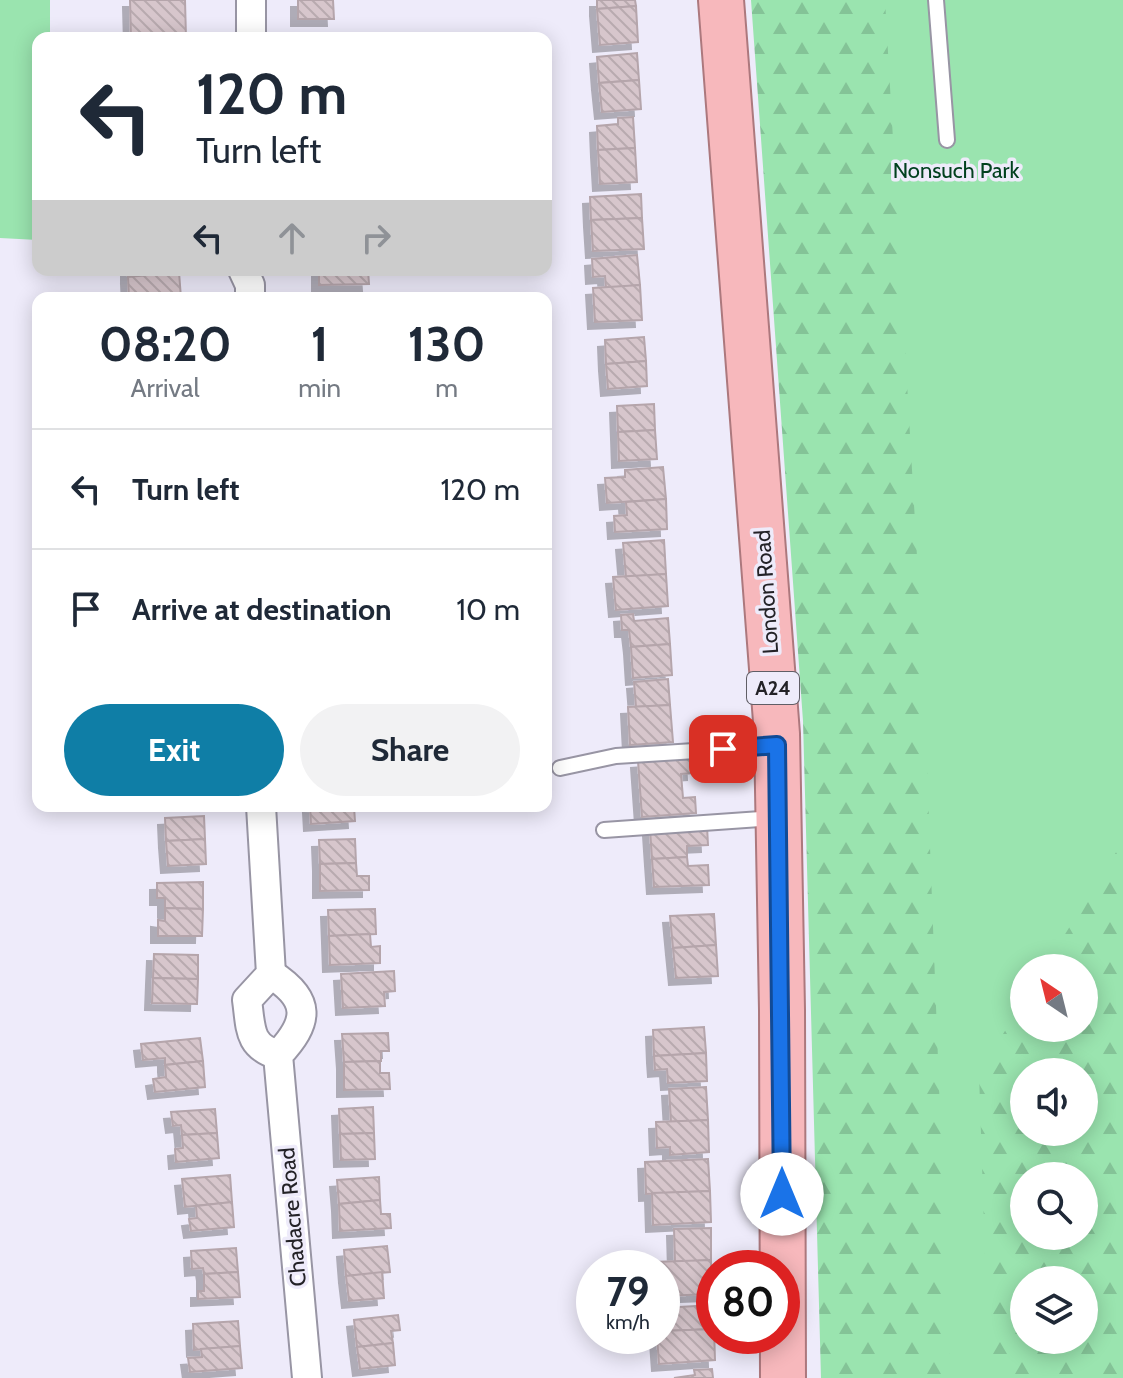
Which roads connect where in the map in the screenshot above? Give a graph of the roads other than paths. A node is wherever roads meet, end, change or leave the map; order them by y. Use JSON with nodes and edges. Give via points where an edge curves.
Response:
{"nodes":[{"id":1,"x":251,"y":0,"type":"edge"},
{"id":2,"x":721,"y":0,"type":"edge"},
{"id":3,"x":936,"y":0,"type":"edge"},
{"id":4,"x":251,"y":32,"type":"edge"},
{"id":5,"x":947,"y":140,"type":"dead end"},
{"id":6,"x":777,"y":745,"type":"junction"},
{"id":7,"x":560,"y":768,"type":"dead end"},
{"id":8,"x":261,"y":812,"type":"edge"},
{"id":9,"x":778,"y":818,"type":"junction"},
{"id":10,"x":604,"y":830,"type":"dead end"},
{"id":11,"x":271,"y":974,"type":"junction"},
{"id":12,"x":278,"y":1055,"type":"junction"},
{"id":13,"x":307,"y":1378,"type":"edge"},
{"id":14,"x":783,"y":1378,"type":"edge"}],
"edges":[{"from":1,"to":4,"type":"street"},
{"from":2,"to":6,"type":"highway","name":"London Road","number":"A24"},
{"from":3,"to":5,"type":"lane"},
{"from":6,"to":7,"type":"lane","via":[[616,756]]},
{"from":6,"to":9,"type":"highway","name":"London Road","number":"A24"},
{"from":8,"to":11,"type":"street"},
{"from":9,"to":10,"type":"lane"},
{"from":9,"to":14,"type":"highway","name":"London Road","number":"A24"},
{"from":11,"to":12,"type":"street","via":[[299,997],[303,1020]]},
{"from":11,"to":12,"type":"street","via":[[247,1000],[252,1037]]},
{"from":12,"to":13,"type":"street","name":"Chadacre Road"}]}
